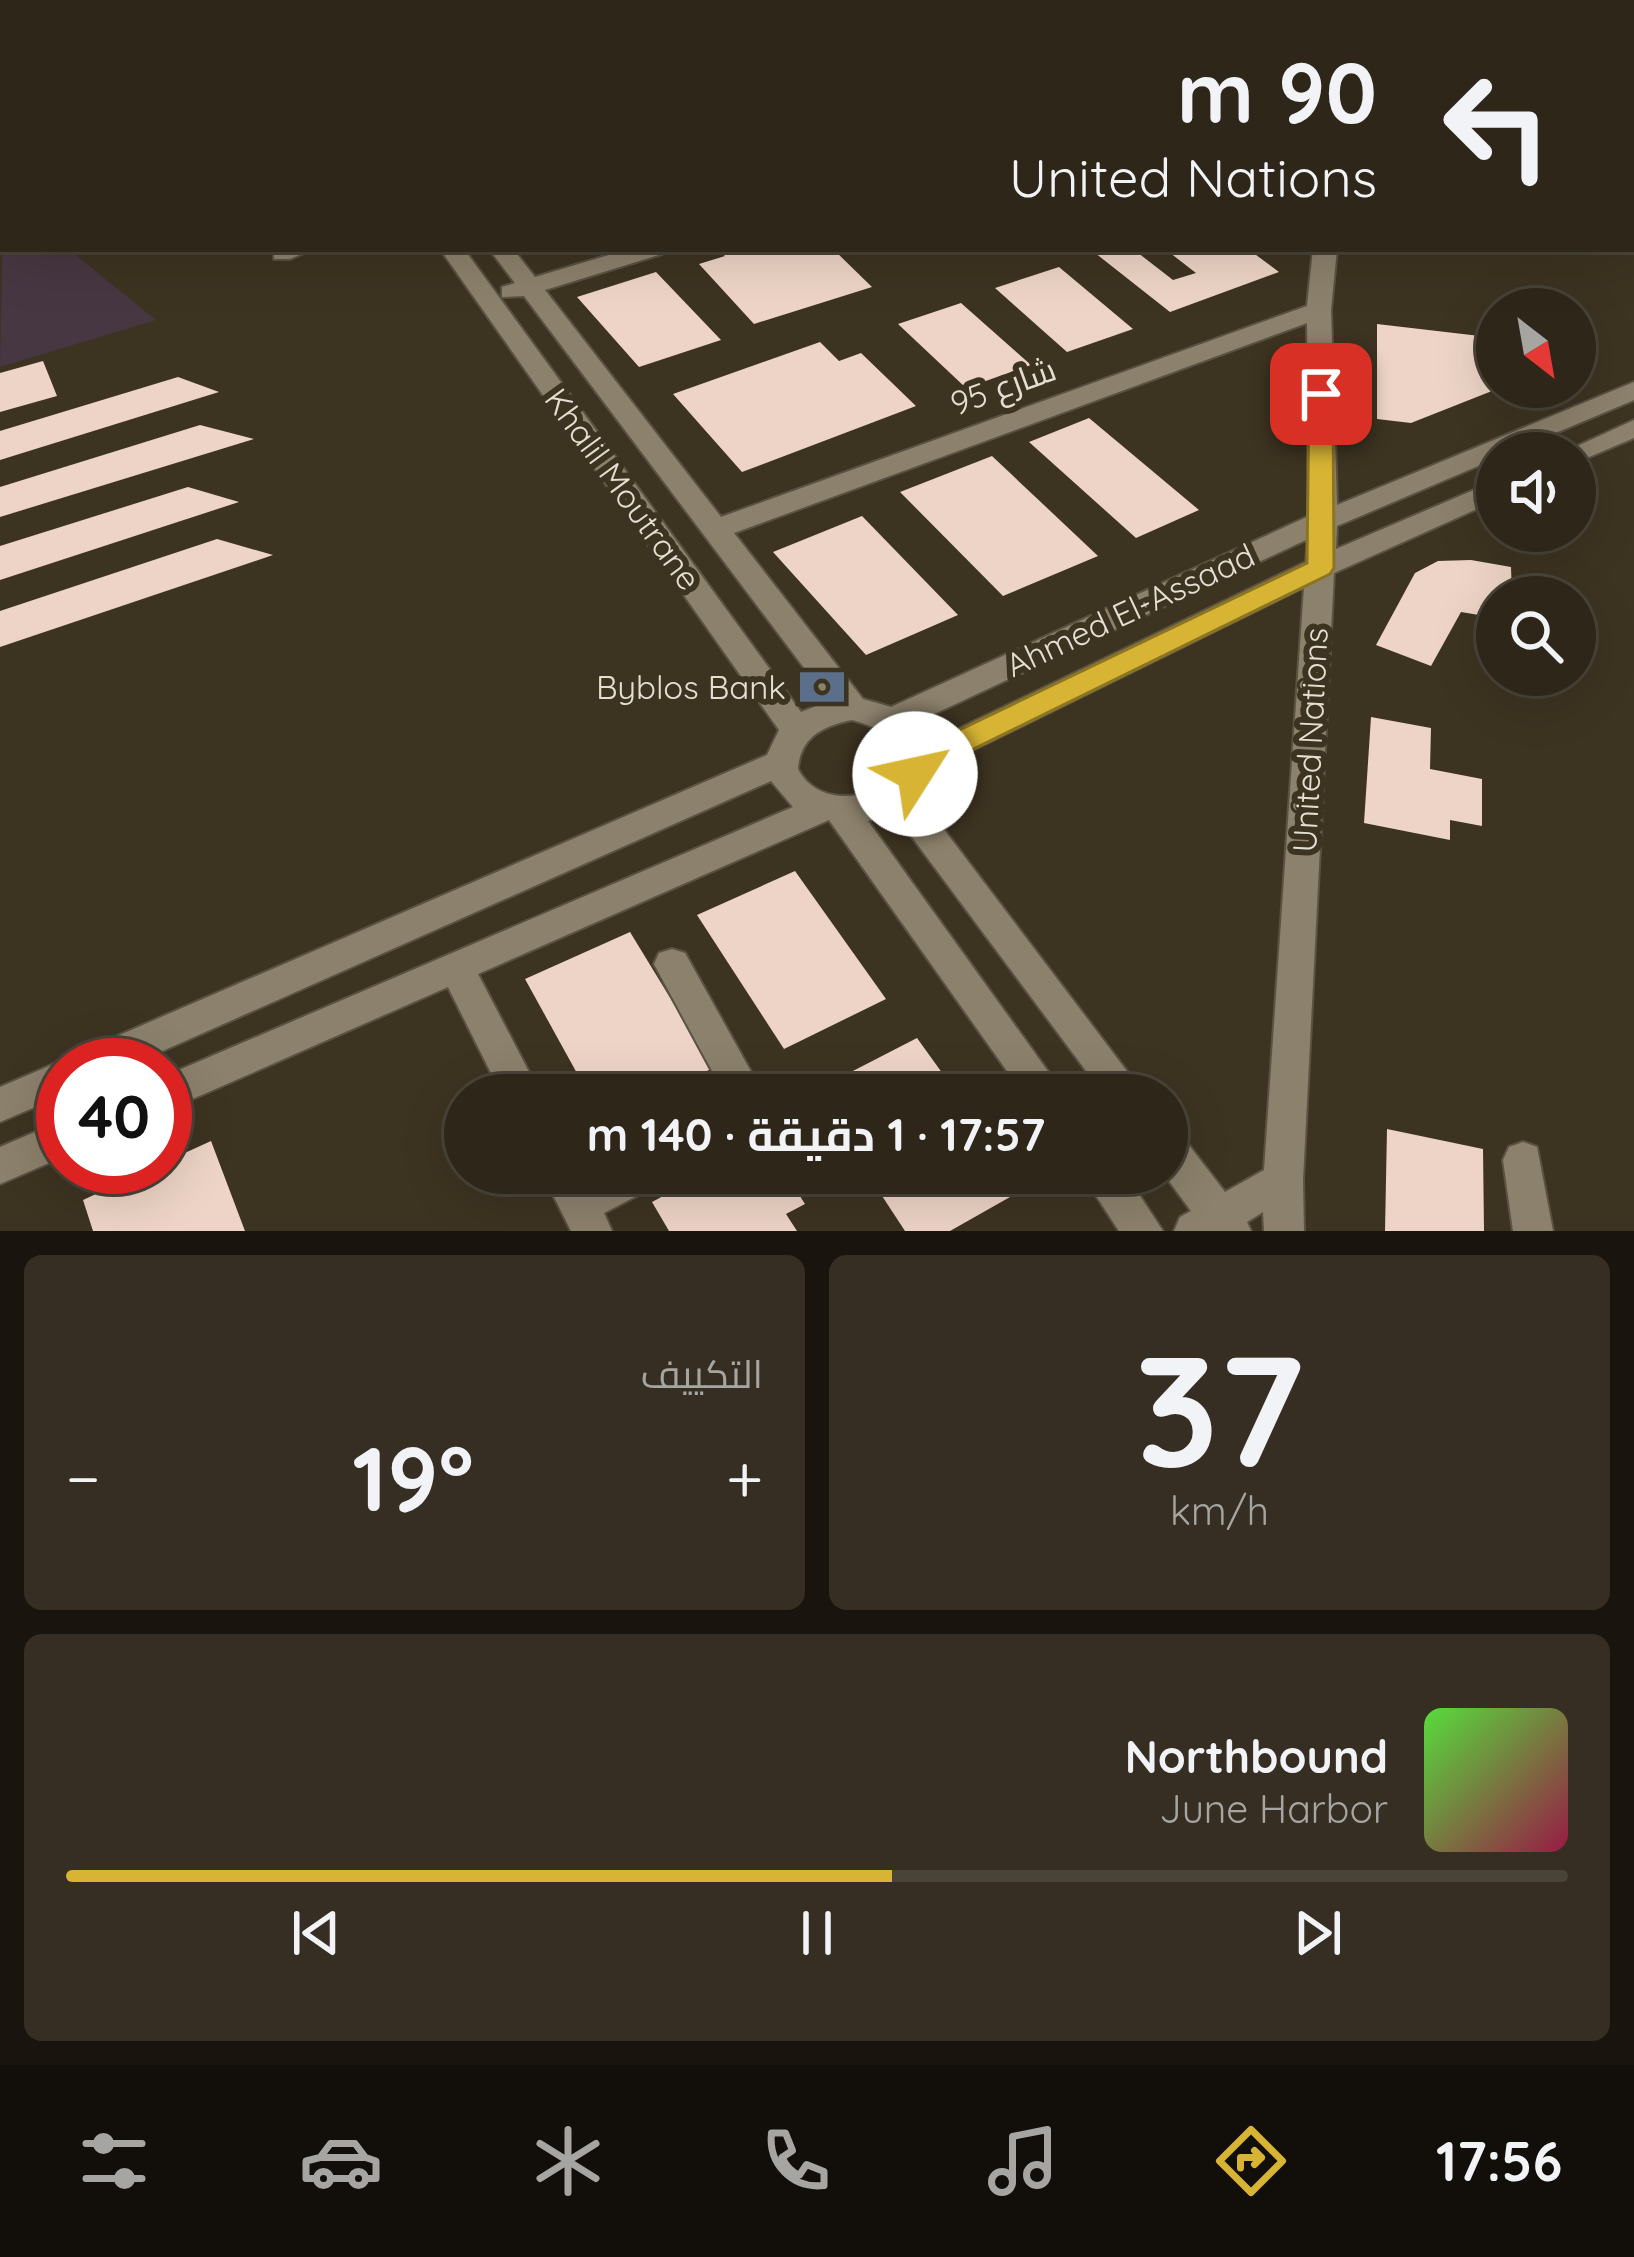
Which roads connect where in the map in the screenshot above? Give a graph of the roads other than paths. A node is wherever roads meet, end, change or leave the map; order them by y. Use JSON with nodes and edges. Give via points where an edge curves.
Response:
{"nodes":[{"id":1,"x":454,"y":252,"type":"edge"},
{"id":2,"x":503,"y":252,"type":"edge"},
{"id":3,"x":644,"y":252,"type":"edge"},
{"id":4,"x":1325,"y":252,"type":"edge"},
{"id":5,"x":528,"y":287,"type":"junction"},
{"id":6,"x":487,"y":299,"type":"junction"},
{"id":7,"x":1319,"y":310,"type":"junction"},
{"id":8,"x":1634,"y":390,"type":"edge"},
{"id":9,"x":1634,"y":428,"type":"edge"},
{"id":10,"x":1596,"y":445,"type":"edge"},
{"id":11,"x":1476,"y":498,"type":"edge"},
{"id":12,"x":1323,"y":521,"type":"junction"},
{"id":13,"x":712,"y":531,"type":"junction"},
{"id":14,"x":1321,"y":568,"type":"junction"},
{"id":15,"x":852,"y":708,"type":"junction"},
{"id":16,"x":892,"y":720,"type":"junction"},
{"id":17,"x":795,"y":728,"type":"junction"},
{"id":18,"x":782,"y":762,"type":"junction"},
{"id":19,"x":908,"y":779,"type":"junction"},
{"id":20,"x":834,"y":808,"type":"junction"},
{"id":21,"x":672,"y":964,"type":"dead end"},
{"id":22,"x":456,"y":968,"type":"junction"},
{"id":23,"x":153,"y":1038,"type":"edge"},
{"id":24,"x":510,"y":1074,"type":"edge"},
{"id":25,"x":734,"y":1074,"type":"edge"},
{"id":26,"x":1030,"y":1074,"type":"edge"},
{"id":27,"x":1112,"y":1074,"type":"edge"},
{"id":28,"x":192,"y":1082,"type":"edge"},
{"id":29,"x":36,"y":1089,"type":"edge"},
{"id":30,"x":0,"y":1105,"type":"edge"},
{"id":31,"x":36,"y":1150,"type":"edge"},
{"id":32,"x":1523,"y":1160,"type":"dead end"},
{"id":33,"x":0,"y":1166,"type":"edge"},
{"id":34,"x":1283,"y":1180,"type":"junction"},
{"id":35,"x":1188,"y":1182,"type":"edge"},
{"id":36,"x":1116,"y":1194,"type":"edge"},
{"id":37,"x":1214,"y":1225,"type":"edge"},
{"id":38,"x":1143,"y":1231,"type":"edge"},
{"id":39,"x":1284,"y":1231,"type":"edge"},
{"id":40,"x":1533,"y":1231,"type":"edge"}],
"edges":[{"from":1,"to":6,"type":"street","name":"Khalil Moutrane"},
{"from":2,"to":5,"type":"street","name":"Khalil Moutrane"},
{"from":3,"to":5,"type":"street"},
{"from":4,"to":7,"type":"street","name":"United Nations"},
{"from":5,"to":6,"type":"street"},
{"from":5,"to":13,"type":"street","name":"Khalil Moutrane"},
{"from":6,"to":17,"type":"street","name":"Khalil Moutrane"},
{"from":7,"to":12,"type":"street","name":"United Nations"},
{"from":7,"to":13,"type":"street","name":"شارع 95"},
{"from":8,"to":12,"type":"street","name":"Ahmed El-Assaad"},
{"from":9,"to":10,"type":"street"},
{"from":11,"to":14,"type":"street","name":"Ahmed El-Assaad"},
{"from":12,"to":14,"type":"street","name":"United Nations"},
{"from":12,"to":16,"type":"street","name":"Ahmed El-Assaad"},
{"from":13,"to":15,"type":"street","name":"Khalil Moutrane"},
{"from":14,"to":19,"type":"street","name":"Ahmed El-Assaad"},
{"from":14,"to":34,"type":"street","name":"United Nations"},
{"from":15,"to":16,"type":"street"},
{"from":15,"to":17,"type":"street"},
{"from":16,"to":19,"type":"street","via":[[912,739]]},
{"from":17,"to":18,"type":"street"},
{"from":18,"to":20,"type":"street","via":[[795,789]]},
{"from":18,"to":23,"type":"street"},
{"from":19,"to":20,"type":"street","via":[[867,808]]},
{"from":19,"to":27,"type":"street"},
{"from":20,"to":22,"type":"street"},
{"from":20,"to":26,"type":"street"},
{"from":21,"to":25,"type":"street"},
{"from":22,"to":24,"type":"street"},
{"from":22,"to":28,"type":"street"},
{"from":29,"to":30,"type":"street"},
{"from":31,"to":33,"type":"street"},
{"from":32,"to":40,"type":"street"},
{"from":34,"to":37,"type":"street"},
{"from":34,"to":39,"type":"street","name":"United Nations"},
{"from":35,"to":37,"type":"street"},
{"from":36,"to":38,"type":"street"}]}
